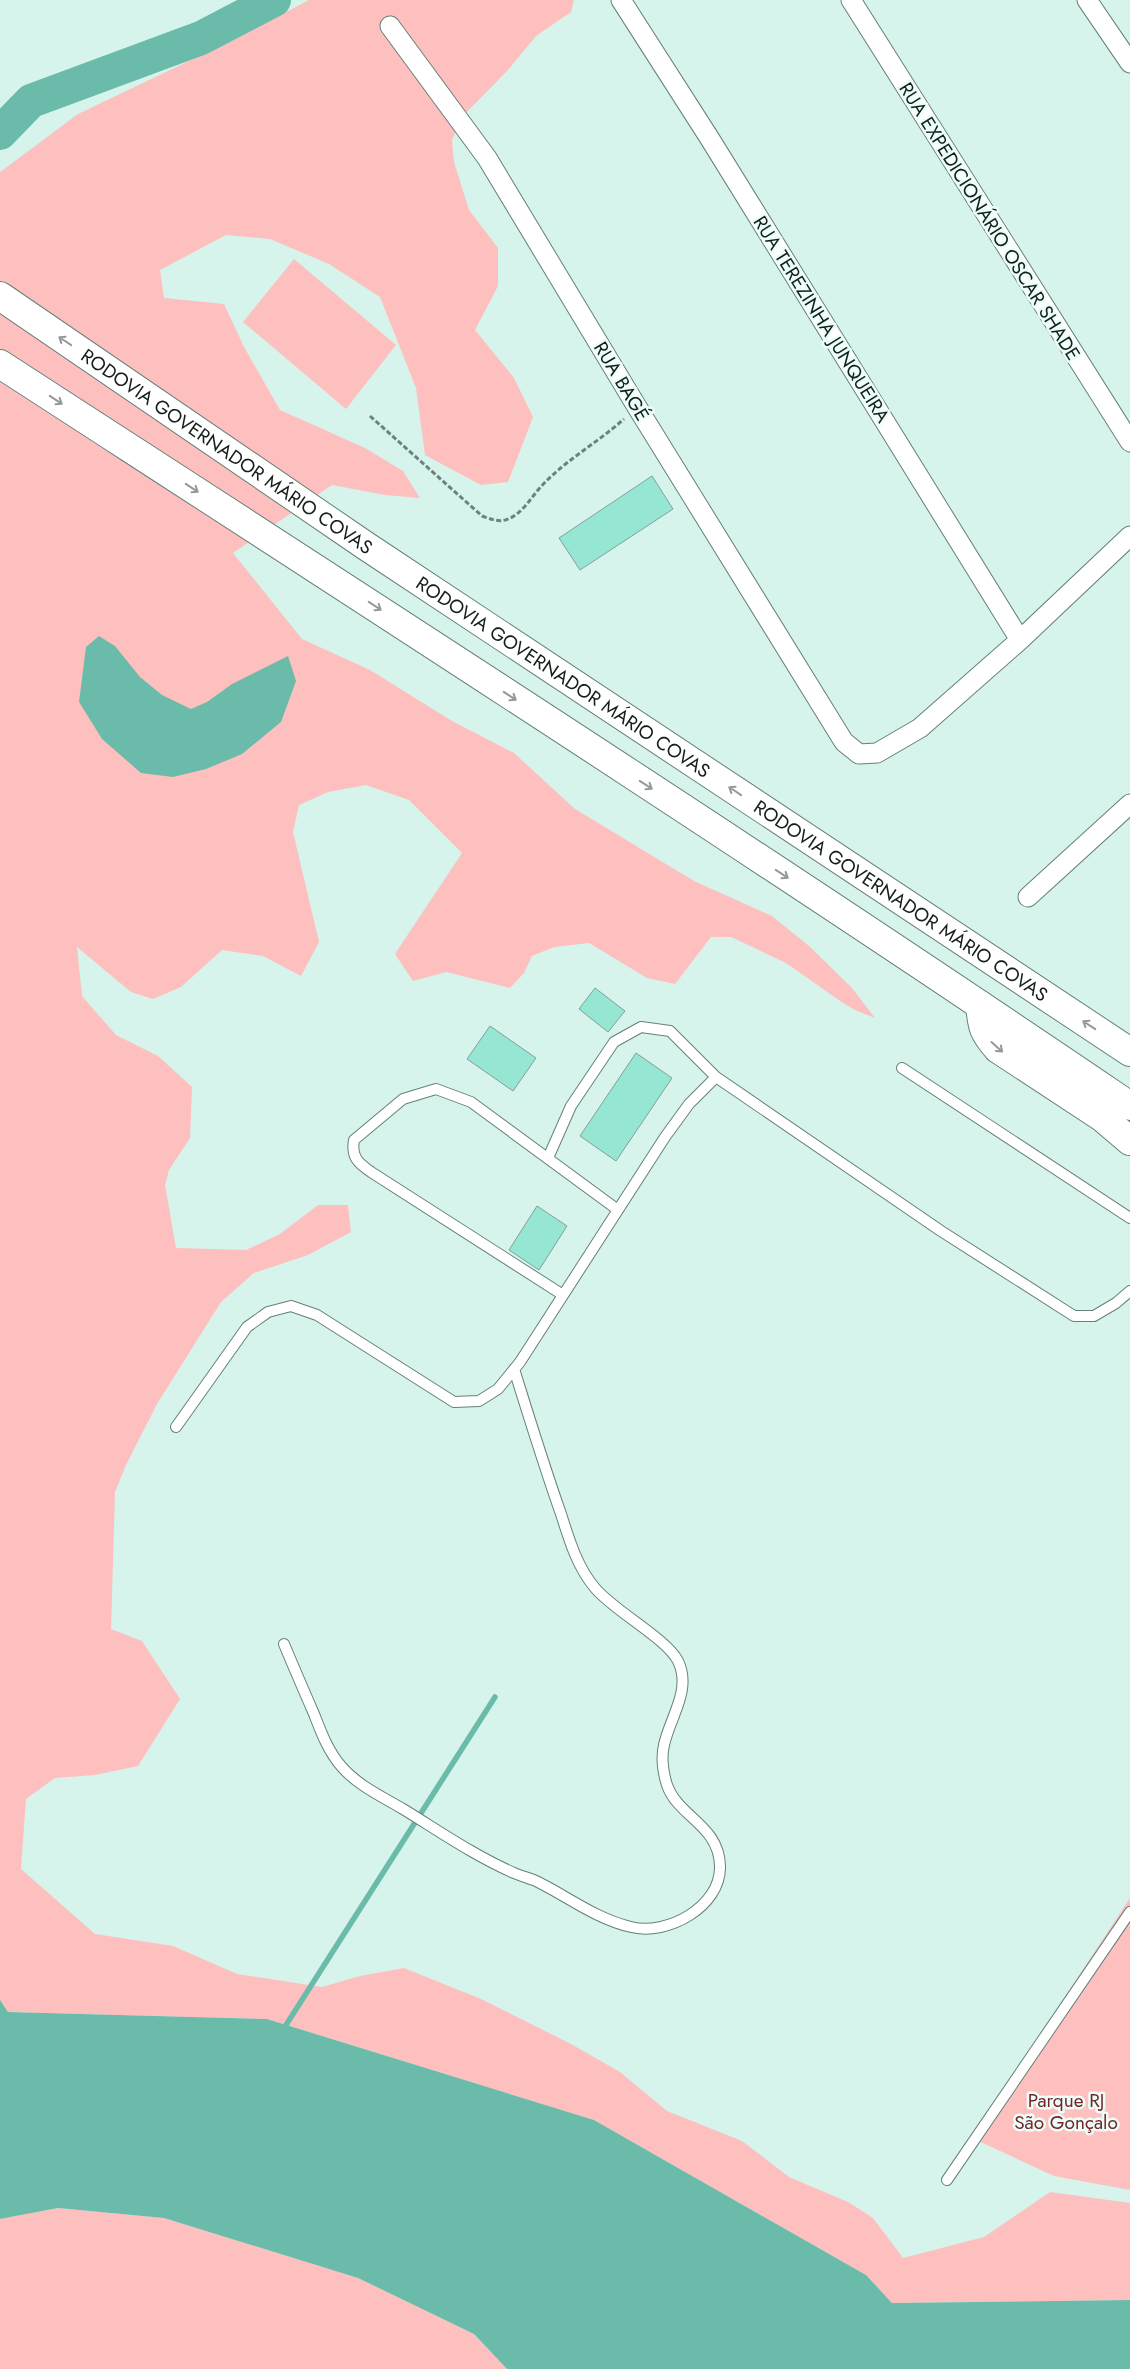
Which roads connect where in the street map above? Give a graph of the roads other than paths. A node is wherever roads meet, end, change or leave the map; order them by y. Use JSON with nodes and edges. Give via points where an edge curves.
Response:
{"nodes":[{"id":1,"x":621,"y":0,"type":"edge"},
{"id":2,"x":851,"y":0,"type":"edge"},
{"id":3,"x":1087,"y":0,"type":"edge"},
{"id":4,"x":390,"y":26,"type":"dead end"},
{"id":5,"x":1130,"y":63,"type":"edge"},
{"id":6,"x":0,"y":296,"type":"edge"},
{"id":7,"x":0,"y":364,"type":"edge"},
{"id":8,"x":1130,"y":442,"type":"edge"},
{"id":9,"x":1130,"y":536,"type":"edge"},
{"id":10,"x":1020,"y":640,"type":"junction"},
{"id":11,"x":1130,"y":804,"type":"edge"},
{"id":12,"x":1028,"y":897,"type":"dead end"},
{"id":13,"x":980,"y":1004,"type":"junction"},
{"id":14,"x":1130,"y":1052,"type":"edge"},
{"id":15,"x":902,"y":1068,"type":"dead end"},
{"id":16,"x":716,"y":1077,"type":"junction"},
{"id":17,"x":1130,"y":1106,"type":"edge"},
{"id":18,"x":1130,"y":1141,"type":"edge"},
{"id":19,"x":548,"y":1158,"type":"junction"},
{"id":20,"x":618,"y":1210,"type":"junction"},
{"id":21,"x":1130,"y":1218,"type":"edge"},
{"id":22,"x":1130,"y":1291,"type":"edge"},
{"id":23,"x":563,"y":1295,"type":"junction"},
{"id":24,"x":514,"y":1369,"type":"junction"},
{"id":25,"x":176,"y":1427,"type":"dead end"},
{"id":26,"x":284,"y":1644,"type":"dead end"},
{"id":27,"x":1130,"y":1912,"type":"edge"},
{"id":28,"x":946,"y":2180,"type":"dead end"}],
"edges":[{"from":1,"to":10,"type":"street","name":"RUA TEREZINHA JUNQUEIRA"},
{"from":2,"to":8,"type":"street","name":"RUA EXPEDICIONÁRIO OSCAR SHADE"},
{"from":3,"to":5,"type":"street"},
{"from":4,"to":10,"type":"street","name":"RUA BAGÉ","via":[[487,158],[844,742],[859,754],[878,753],[893,745],[920,728]]},
{"from":14,"to":6,"type":"highway","name":"RODOVIA GOVERNADOR MÁRIO COVAS","one_way":true,"via":[[366,546]]},
{"from":7,"to":13,"type":"highway","one_way":true},
{"from":9,"to":10,"type":"street"},
{"from":11,"to":12,"type":"street"},
{"from":13,"to":17,"type":"highway"},
{"from":13,"to":18,"type":"highway","one_way":true,"via":[[982,1027],[998,1049],[1103,1118]]},
{"from":15,"to":21,"type":"lane"},
{"from":16,"to":19,"type":"lane","via":[[670,1031],[641,1027],[614,1042],[571,1106]]},
{"from":16,"to":20,"type":"lane","via":[[689,1104]]},
{"from":16,"to":22,"type":"lane","via":[[941,1232],[1074,1316],[1094,1316],[1116,1304]]},
{"from":19,"to":20,"type":"lane"},
{"from":19,"to":23,"type":"lane","via":[[471,1102],[436,1088],[403,1099],[354,1140],[352,1149],[356,1162]]},
{"from":20,"to":23,"type":"lane"},
{"from":23,"to":24,"type":"lane"},
{"from":24,"to":25,"type":"lane","via":[[498,1390],[478,1401],[454,1402],[317,1315],[291,1306],[268,1312],[247,1327]]},
{"from":24,"to":26,"type":"lane","via":[[574,1553],[593,1586],[677,1659],[683,1678],[681,1695],[663,1746],[663,1763],[667,1787],[679,1804],[704,1826],[715,1844],[720,1864],[718,1882],[706,1902],[687,1918],[662,1928],[632,1928],[586,1909],[466,1848],[358,1782],[340,1765],[329,1748]]},
{"from":27,"to":28,"type":"lane"}]}
